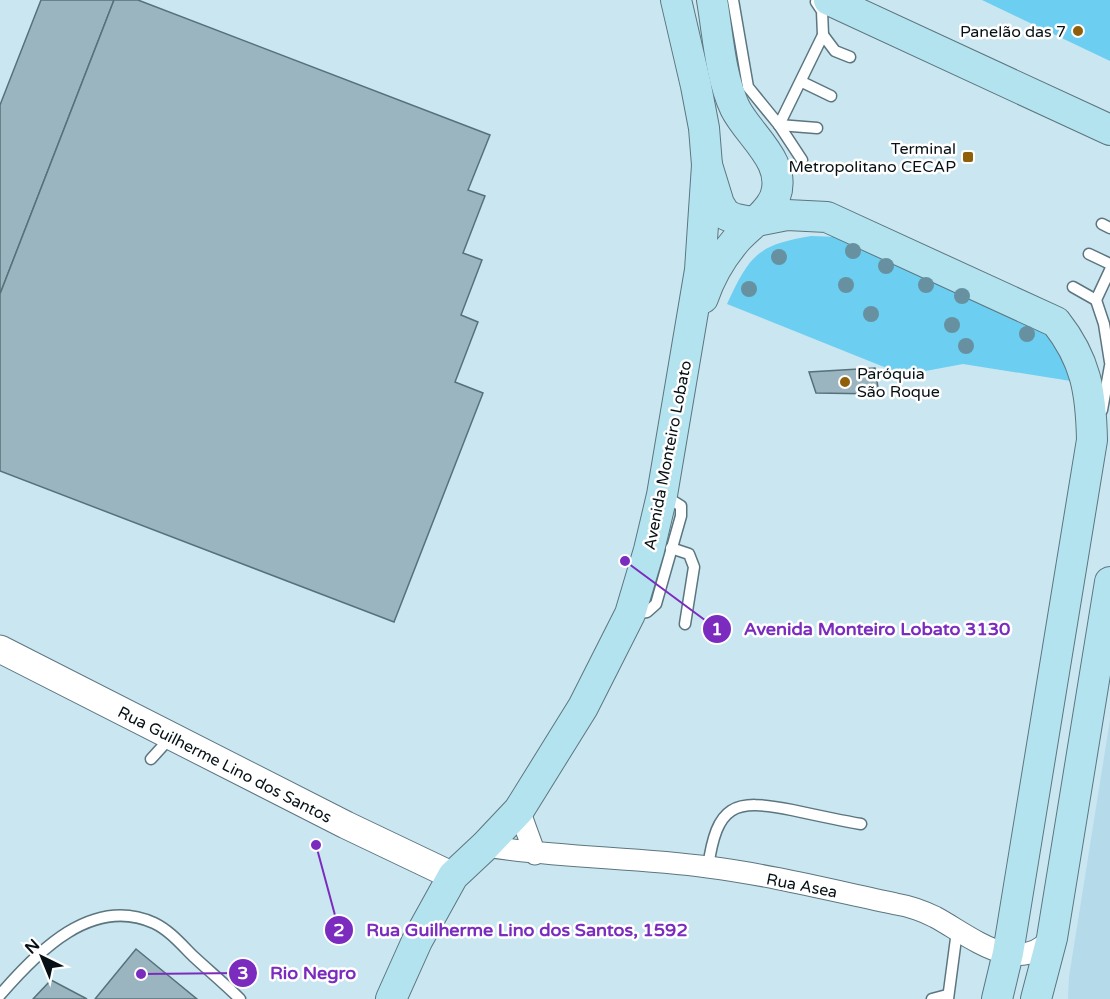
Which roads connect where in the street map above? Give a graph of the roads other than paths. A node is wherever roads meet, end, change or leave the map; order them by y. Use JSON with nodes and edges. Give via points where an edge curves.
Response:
{"nodes":[{"id":1,"x":712,"y":0,"type":"edge"},
{"id":2,"x":733,"y":0,"type":"edge"},
{"id":3,"x":815,"y":0,"type":"edge"},
{"id":4,"x":829,"y":0,"type":"edge"},
{"id":5,"x":680,"y":5,"type":"edge"},
{"id":6,"x":823,"y":35,"type":"junction"},
{"id":7,"x":850,"y":57,"type":"dead end"},
{"id":8,"x":802,"y":82,"type":"junction"},
{"id":9,"x":831,"y":96,"type":"dead end"},
{"id":10,"x":780,"y":125,"type":"junction"},
{"id":11,"x":817,"y":128,"type":"dead end"},
{"id":12,"x":1110,"y":130,"type":"edge"},
{"id":13,"x":802,"y":160,"type":"dead end"},
{"id":14,"x":707,"y":165,"type":"junction"},
{"id":15,"x":757,"y":220,"type":"junction"},
{"id":16,"x":1089,"y":254,"type":"dead end"},
{"id":17,"x":1110,"y":264,"type":"edge"},
{"id":18,"x":1110,"y":270,"type":"edge"},
{"id":19,"x":1073,"y":287,"type":"dead end"},
{"id":20,"x":1096,"y":300,"type":"junction"},
{"id":21,"x":689,"y":340,"type":"junction"},
{"id":22,"x":1110,"y":364,"type":"edge"},
{"id":23,"x":662,"y":495,"type":"junction"},
{"id":24,"x":1080,"y":520,"type":"junction"},
{"id":25,"x":671,"y":548,"type":"junction"},
{"id":26,"x":1110,"y":582,"type":"edge"},
{"id":27,"x":630,"y":614,"type":"junction"},
{"id":28,"x":685,"y":624,"type":"dead end"},
{"id":29,"x":0,"y":649,"type":"edge"},
{"id":30,"x":171,"y":737,"type":"junction"},
{"id":31,"x":151,"y":759,"type":"dead end"},
{"id":32,"x":519,"y":810,"type":"junction"},
{"id":33,"x":861,"y":824,"type":"dead end"},
{"id":34,"x":485,"y":846,"type":"junction"},
{"id":35,"x":535,"y":854,"type":"junction"},
{"id":36,"x":708,"y":867,"type":"junction"},
{"id":37,"x":453,"y":876,"type":"junction"},
{"id":38,"x":957,"y":931,"type":"junction"},
{"id":39,"x":1052,"y":938,"type":"junction"},
{"id":40,"x":1008,"y":953,"type":"junction"},
{"id":41,"x":0,"y":995,"type":"edge"},
{"id":42,"x":947,"y":997,"type":"edge"},
{"id":43,"x":240,"y":999,"type":"edge"},
{"id":44,"x":391,"y":999,"type":"edge"},
{"id":45,"x":932,"y":999,"type":"edge"},
{"id":46,"x":997,"y":999,"type":"edge"},
{"id":47,"x":1036,"y":999,"type":"edge"}],
"edges":[{"from":1,"to":15,"type":"main road","name":"Avenida Monteiro Lobato","via":[[728,89],[736,109],[777,174],[774,198]]},
{"from":2,"to":10,"type":"lane","via":[[748,87]]},
{"from":3,"to":6,"type":"lane","via":[[822,11]]},
{"from":4,"to":12,"type":"main road"},
{"from":5,"to":14,"type":"main road","name":"Avenida Monteiro Lobato","via":[[704,128]]},
{"from":6,"to":7,"type":"lane","via":[[835,51]]},
{"from":6,"to":8,"type":"lane"},
{"from":8,"to":9,"type":"lane"},
{"from":8,"to":10,"type":"lane"},
{"from":10,"to":11,"type":"lane"},
{"from":10,"to":13,"type":"lane"},
{"from":14,"to":15,"type":"main road","via":[[726,214],[743,222]]},
{"from":14,"to":21,"type":"main road","name":"Avenida Monteiro Lobato","via":[[700,270]]},
{"from":15,"to":21,"type":"main road","name":"Avenida Monteiro Lobato","via":[[721,261],[706,289]]},
{"from":15,"to":24,"type":"main road","via":[[787,214],[827,217],[1056,321],[1085,370],[1091,405],[1092,440]]},
{"from":16,"to":17,"type":"lane"},
{"from":18,"to":20,"type":"lane"},
{"from":19,"to":20,"type":"lane"},
{"from":20,"to":22,"type":"lane"},
{"from":21,"to":23,"type":"main road","name":"Avenida Monteiro Lobato"},
{"from":22,"to":24,"type":"lane"},
{"from":23,"to":25,"type":"lane","via":[[681,506]]},
{"from":23,"to":27,"type":"main road","name":"Avenida Monteiro Lobato"},
{"from":24,"to":40,"type":"main road"},
{"from":25,"to":27,"type":"lane","via":[[656,604],[647,612]]},
{"from":25,"to":28,"type":"lane","via":[[689,554],[694,567]]},
{"from":26,"to":39,"type":"main road"},
{"from":27,"to":32,"type":"main road","name":"Avenida Monteiro Lobato","via":[[583,708]]},
{"from":29,"to":30,"type":"street","name":"Rua Guilherme Lino dos Santos"},
{"from":30,"to":31,"type":"lane"},
{"from":30,"to":37,"type":"street","name":"Rua Guilherme Lino dos Santos"},
{"from":32,"to":34,"type":"main road","name":"Avenida Monteiro Lobato"},
{"from":32,"to":35,"type":"street"},
{"from":33,"to":36,"type":"lane","via":[[759,803],[741,804],[724,816],[713,837]]},
{"from":34,"to":35,"type":"street","name":"Rua Asea"},
{"from":34,"to":37,"type":"main road","name":"Avenida Monteiro Lobato"},
{"from":35,"to":36,"type":"street","name":"Rua Asea"},
{"from":36,"to":38,"type":"street","name":"Rua Asea","via":[[901,905],[934,916]]},
{"from":37,"to":44,"type":"main road","name":"Avenida Monteiro Lobato"},
{"from":38,"to":40,"type":"street","name":"Rua Asea","via":[[980,945]]},
{"from":38,"to":42,"type":"lane"},
{"from":39,"to":40,"type":"street","name":"Rua Asea","via":[[1042,950]]},
{"from":39,"to":47,"type":"main road"},
{"from":40,"to":46,"type":"main road"},
{"from":41,"to":43,"type":"lane","via":[[49,943],[74,927],[110,916],[156,923]]},
{"from":42,"to":45,"type":"lane"}]}
